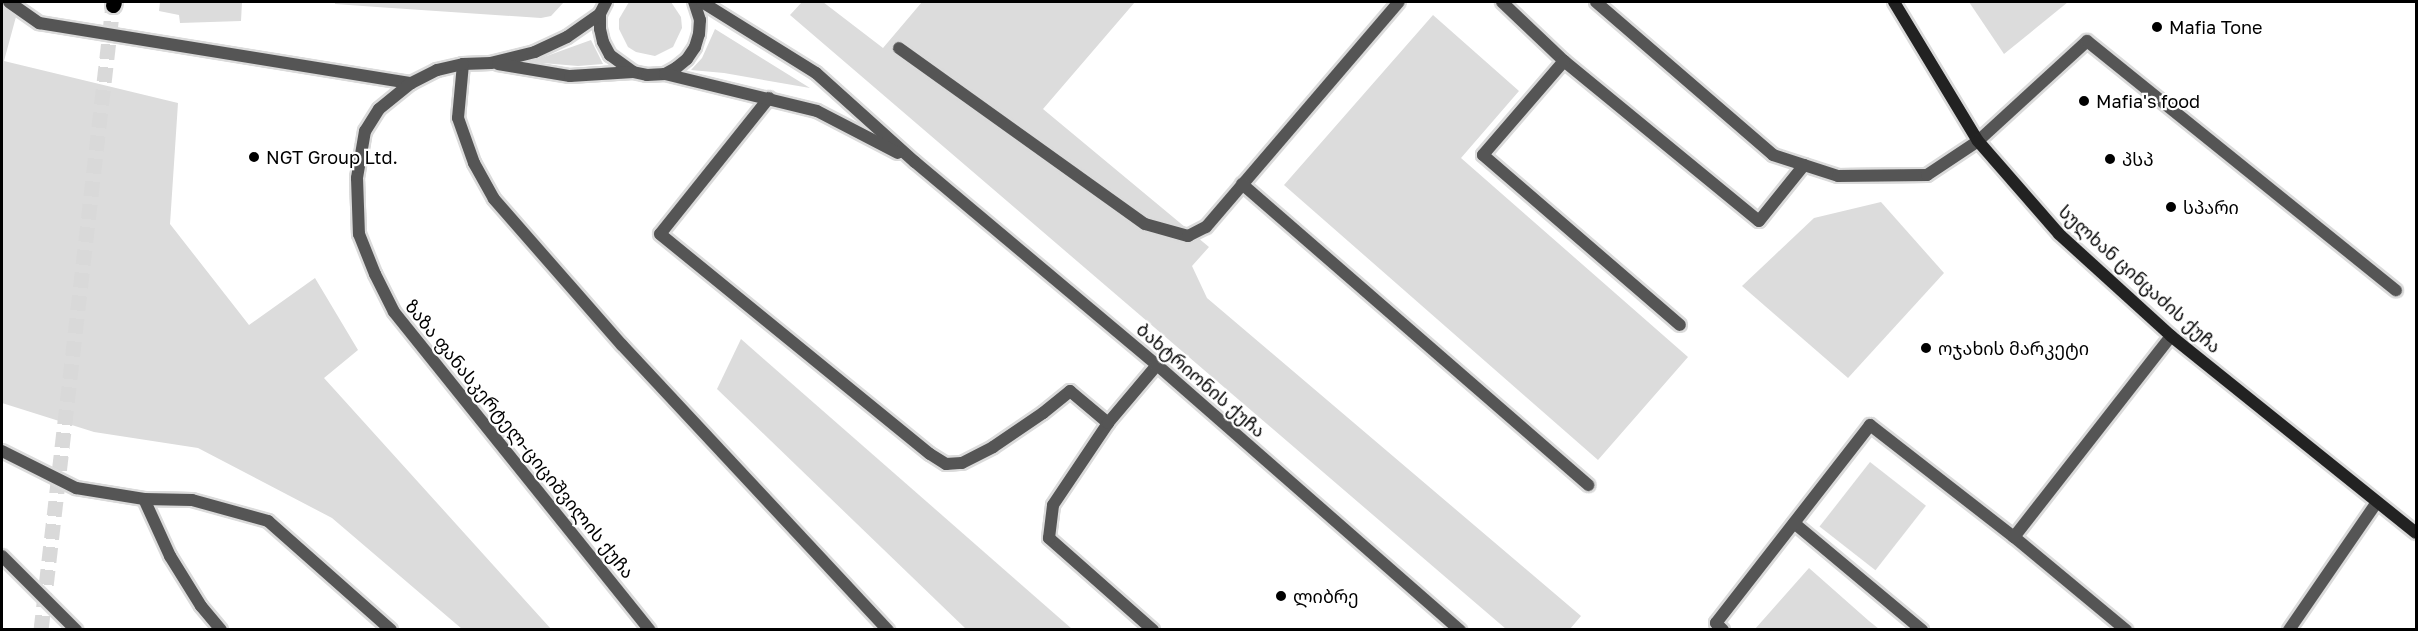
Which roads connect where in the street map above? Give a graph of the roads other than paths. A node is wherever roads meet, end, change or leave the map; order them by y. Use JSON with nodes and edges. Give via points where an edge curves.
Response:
{"nodes":[{"id":1,"x":9,"y":2,"type":"edge"},
{"id":2,"x":606,"y":2,"type":"edge"},
{"id":3,"x":694,"y":2,"type":"edge"},
{"id":4,"x":702,"y":2,"type":"edge"},
{"id":5,"x":1399,"y":2,"type":"edge"},
{"id":6,"x":1502,"y":2,"type":"edge"},
{"id":7,"x":1596,"y":2,"type":"edge"},
{"id":8,"x":1894,"y":2,"type":"edge"},
{"id":9,"x":600,"y":14,"type":"junction"},
{"id":10,"x":899,"y":48,"type":"dead end"},
{"id":11,"x":1564,"y":61,"type":"junction"},
{"id":12,"x":491,"y":63,"type":"junction"},
{"id":13,"x":463,"y":64,"type":"junction"},
{"id":14,"x":633,"y":72,"type":"junction"},
{"id":15,"x":665,"y":74,"type":"junction"},
{"id":16,"x":411,"y":83,"type":"junction"},
{"id":17,"x":770,"y":98,"type":"junction"},
{"id":18,"x":1978,"y":141,"type":"junction"},
{"id":19,"x":915,"y":162,"type":"junction"},
{"id":20,"x":1804,"y":165,"type":"junction"},
{"id":21,"x":1242,"y":183,"type":"junction"},
{"id":22,"x":2396,"y":290,"type":"dead end"},
{"id":23,"x":1680,"y":325,"type":"dead end"},
{"id":24,"x":2171,"y":336,"type":"junction"},
{"id":25,"x":1157,"y":365,"type":"junction"},
{"id":26,"x":1108,"y":423,"type":"junction"},
{"id":27,"x":2,"y":450,"type":"edge"},
{"id":28,"x":1588,"y":485,"type":"dead end"},
{"id":29,"x":144,"y":499,"type":"junction"},
{"id":30,"x":2377,"y":502,"type":"junction"},
{"id":31,"x":1794,"y":523,"type":"junction"},
{"id":32,"x":2416,"y":533,"type":"edge"},
{"id":33,"x":2013,"y":537,"type":"junction"},
{"id":34,"x":2,"y":556,"type":"edge"},
{"id":35,"x":2125,"y":629,"type":"edge"},
{"id":36,"x":76,"y":630,"type":"edge"},
{"id":37,"x":221,"y":630,"type":"edge"},
{"id":38,"x":390,"y":630,"type":"edge"},
{"id":39,"x":650,"y":630,"type":"edge"},
{"id":40,"x":888,"y":630,"type":"edge"},
{"id":41,"x":1153,"y":630,"type":"edge"},
{"id":42,"x":1460,"y":630,"type":"edge"},
{"id":43,"x":1723,"y":630,"type":"edge"},
{"id":44,"x":1922,"y":630,"type":"edge"},
{"id":45,"x":2289,"y":630,"type":"edge"}],
"edges":[{"from":1,"to":16,"type":"street","via":[[39,23]]},
{"from":2,"to":9,"type":"street"},
{"from":3,"to":15,"type":"street","via":[[700,20],[695,47],[687,59]]},
{"from":4,"to":19,"type":"street","name":"ბახტრიონის ქუჩა","via":[[816,73]]},
{"from":5,"to":21,"type":"street"},
{"from":6,"to":11,"type":"street"},
{"from":7,"to":20,"type":"street","via":[[1773,155]]},
{"from":8,"to":18,"type":"main road","name":"სულხან ცინცაძის ქუჩა"},
{"from":9,"to":12,"type":"street","name":"ზაზა ფანასკერტელ-ციციშვილის ქუჩა","via":[[567,38],[536,52]]},
{"from":9,"to":14,"type":"street","via":[[603,42],[610,55]]},
{"from":10,"to":21,"type":"street","via":[[1145,224],[1188,236],[1206,227]]},
{"from":11,"to":20,"type":"street","via":[[1758,221]]},
{"from":11,"to":23,"type":"street","via":[[1483,155]]},
{"from":12,"to":13,"type":"street","name":"ზაზა ფანასკერტელ-ციციშვილის ქუჩა"},
{"from":12,"to":14,"type":"street","name":"ზაზა ფანასკერტელ-ციციშვილის ქუჩა","via":[[570,76]]},
{"from":13,"to":16,"type":"street","name":"ზაზა ფანასკერტელ-ციციშვილის ქუჩა","via":[[437,70]]},
{"from":13,"to":40,"type":"street","via":[[458,118],[474,163],[494,199],[622,345]]},
{"from":14,"to":15,"type":"street","name":"ბახტრიონის ქუჩა"},
{"from":15,"to":17,"type":"street","name":"ბახტრიონის ქუჩა"},
{"from":16,"to":39,"type":"street","name":"ზაზა ფანასკერტელ-ციციშვილის ქუჩა","via":[[379,109],[365,131],[357,178],[359,234],[375,274],[394,312]]},
{"from":17,"to":19,"type":"street","name":"ბახტრიონის ქუჩა","via":[[817,111]]},
{"from":17,"to":26,"type":"street","via":[[660,234],[946,464],[962,463],[993,447],[1070,391]]},
{"from":18,"to":20,"type":"street","via":[[1927,175],[1838,176]]},
{"from":18,"to":22,"type":"street","via":[[2086,40]]},
{"from":18,"to":24,"type":"main road","name":"სულხან ცინცაძის ქუჩა","via":[[2059,234]]},
{"from":19,"to":25,"type":"street","name":"ბახტრიონის ქუჩა"},
{"from":21,"to":28,"type":"street"},
{"from":24,"to":30,"type":"main road","name":"სულხან ცინცაძის ქუჩა"},
{"from":24,"to":33,"type":"street"},
{"from":25,"to":26,"type":"street"},
{"from":25,"to":42,"type":"street","name":"ბახტრიონის ქუჩა"},
{"from":26,"to":41,"type":"street","via":[[1053,506],[1049,538]]},
{"from":27,"to":29,"type":"street","via":[[76,488]]},
{"from":29,"to":37,"type":"street","via":[[170,556]]},
{"from":29,"to":38,"type":"street","via":[[192,500],[268,521]]},
{"from":30,"to":32,"type":"main road","name":"სულხან ცინცაძის ქუჩა"},
{"from":30,"to":45,"type":"street"},
{"from":31,"to":33,"type":"street","via":[[1870,425]]},
{"from":31,"to":43,"type":"street","via":[[1716,623]]},
{"from":31,"to":44,"type":"street"},
{"from":33,"to":35,"type":"street"},
{"from":34,"to":36,"type":"street"}]}
